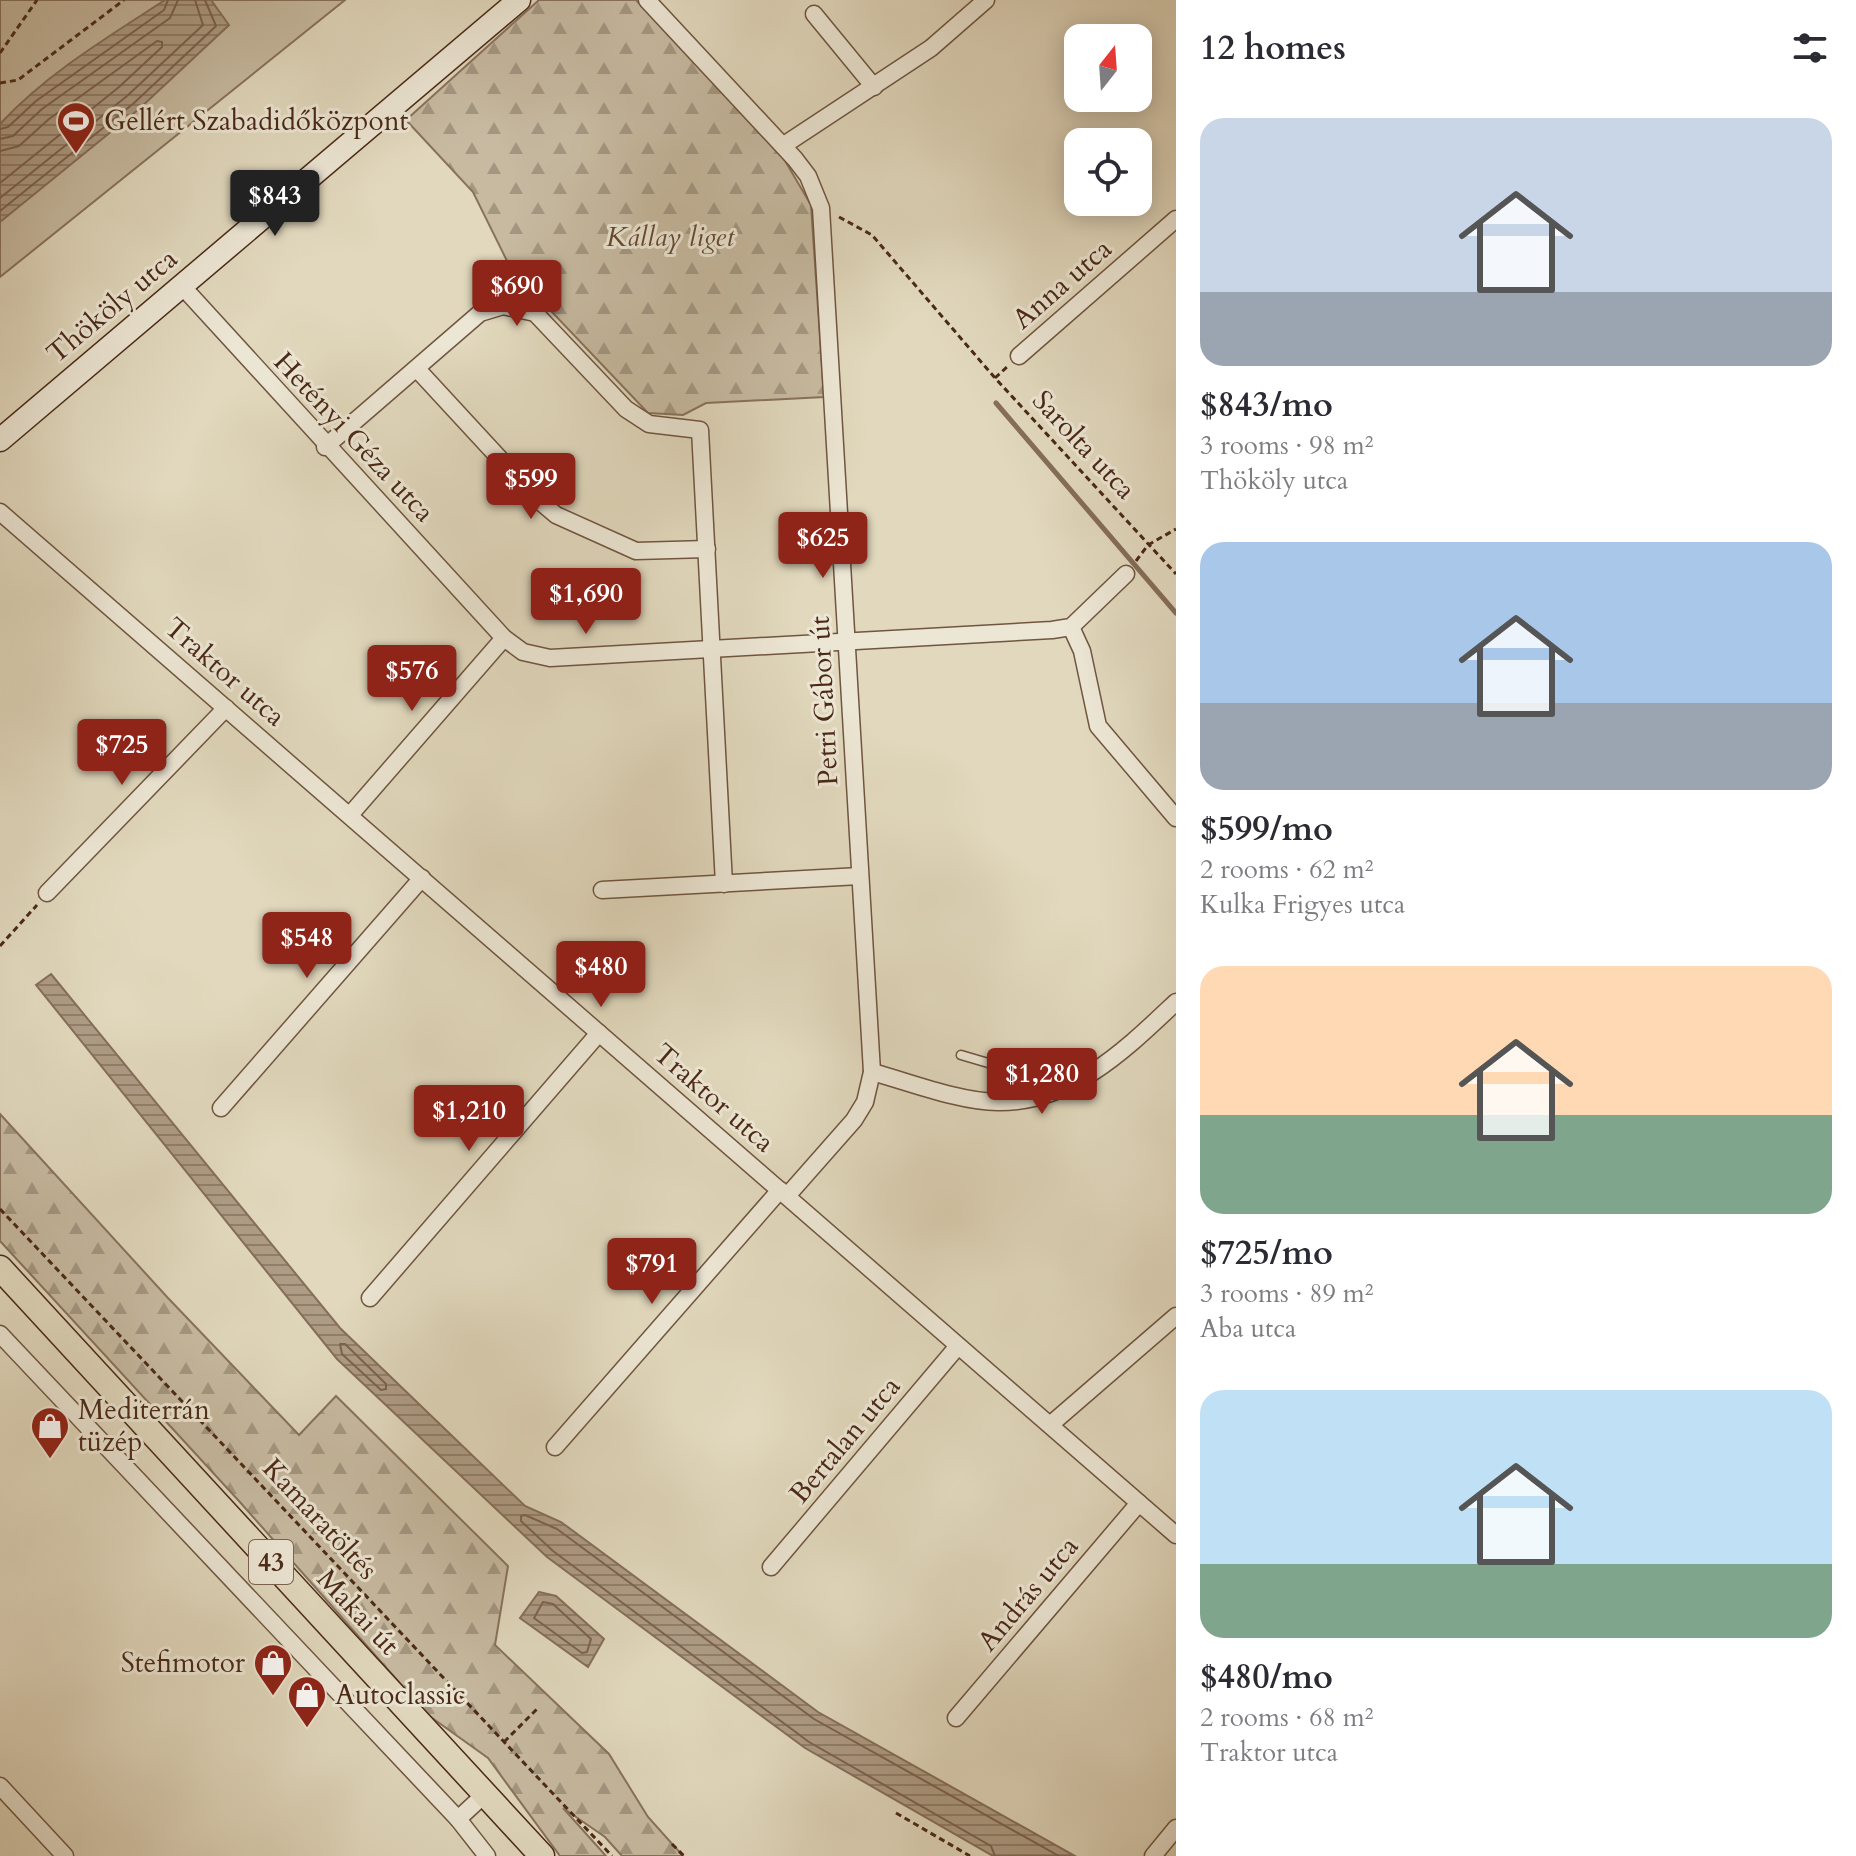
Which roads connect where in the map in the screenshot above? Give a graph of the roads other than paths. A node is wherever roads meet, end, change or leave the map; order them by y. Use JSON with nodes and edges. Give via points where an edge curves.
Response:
{"nodes":[{"id":1,"x":519,"y":0,"type":"edge"},
{"id":2,"x":647,"y":0,"type":"edge"},
{"id":3,"x":986,"y":0,"type":"edge"},
{"id":4,"x":814,"y":14,"type":"dead end"},
{"id":5,"x":874,"y":87,"type":"junction"},
{"id":6,"x":784,"y":145,"type":"junction"},
{"id":7,"x":1176,"y":219,"type":"edge"},
{"id":8,"x":182,"y":286,"type":"junction"},
{"id":9,"x":1019,"y":356,"type":"dead end"},
{"id":10,"x":417,"y":369,"type":"junction"},
{"id":11,"x":0,"y":440,"type":"edge"},
{"id":12,"x":325,"y":447,"type":"junction"},
{"id":13,"x":0,"y":512,"type":"edge"},
{"id":14,"x":707,"y":549,"type":"junction"},
{"id":15,"x":1126,"y":574,"type":"road end"},
{"id":16,"x":1071,"y":627,"type":"junction"},
{"id":17,"x":504,"y":638,"type":"junction"},
{"id":18,"x":847,"y":642,"type":"junction"},
{"id":19,"x":712,"y":649,"type":"junction"},
{"id":20,"x":226,"y":708,"type":"junction"},
{"id":21,"x":350,"y":815,"type":"junction"},
{"id":22,"x":1176,"y":818,"type":"edge"},
{"id":23,"x":860,"y":876,"type":"junction"},
{"id":24,"x":422,"y":878,"type":"junction"},
{"id":25,"x":724,"y":884,"type":"junction"},
{"id":26,"x":602,"y":890,"type":"dead end"},
{"id":27,"x":47,"y":893,"type":"road end"},
{"id":28,"x":1176,"y":1002,"type":"edge"},
{"id":29,"x":599,"y":1033,"type":"junction"},
{"id":30,"x":961,"y":1055,"type":"dead end"},
{"id":31,"x":872,"y":1072,"type":"junction"},
{"id":32,"x":996,"y":1103,"type":"junction"},
{"id":33,"x":221,"y":1108,"type":"dead end"},
{"id":34,"x":783,"y":1193,"type":"junction"},
{"id":35,"x":0,"y":1268,"type":"edge"},
{"id":36,"x":370,"y":1298,"type":"dead end"},
{"id":37,"x":1176,"y":1316,"type":"edge"},
{"id":38,"x":0,"y":1334,"type":"edge"},
{"id":39,"x":958,"y":1346,"type":"junction"},
{"id":40,"x":1050,"y":1425,"type":"junction"},
{"id":41,"x":555,"y":1447,"type":"dead end"},
{"id":42,"x":1139,"y":1503,"type":"junction"},
{"id":43,"x":1176,"y":1535,"type":"edge"},
{"id":44,"x":771,"y":1567,"type":"dead end"},
{"id":45,"x":956,"y":1718,"type":"dead end"},
{"id":46,"x":0,"y":1786,"type":"edge"},
{"id":47,"x":485,"y":1794,"type":"junction"},
{"id":48,"x":458,"y":1819,"type":"junction"},
{"id":49,"x":1176,"y":1828,"type":"edge"},
{"id":50,"x":65,"y":1856,"type":"edge"},
{"id":51,"x":487,"y":1856,"type":"edge"},
{"id":52,"x":542,"y":1856,"type":"edge"},
{"id":53,"x":1153,"y":1856,"type":"edge"}],
"edges":[{"from":1,"to":8,"type":"street","name":"Thököly utca"},
{"from":2,"to":6,"type":"street","name":"Petri Gábor út"},
{"from":3,"to":5,"type":"street","via":[[931,48]]},
{"from":4,"to":5,"type":"street"},
{"from":5,"to":6,"type":"street"},
{"from":6,"to":18,"type":"street","name":"Petri Gábor út","via":[[808,176],[821,208]]},
{"from":7,"to":9,"type":"street","name":"Anna utca"},
{"from":8,"to":11,"type":"street","name":"Thököly utca"},
{"from":8,"to":12,"type":"street","name":"Hetényi Géza utca"},
{"from":10,"to":12,"type":"street"},
{"from":10,"to":14,"type":"street","via":[[556,515],[636,551]]},
{"from":10,"to":14,"type":"street","via":[[480,313],[503,306],[535,313],[637,417],[649,424],[700,430]]},
{"from":12,"to":17,"type":"street","name":"Hetényi Géza utca"},
{"from":13,"to":20,"type":"street","name":"Traktor utca"},
{"from":14,"to":19,"type":"street"},
{"from":15,"to":16,"type":"street"},
{"from":16,"to":18,"type":"street","name":"Hetényi Géza utca"},
{"from":16,"to":22,"type":"street","via":[[1082,651],[1098,726]]},
{"from":17,"to":19,"type":"street","name":"Hetényi Géza utca","via":[[523,652],[550,658]]},
{"from":17,"to":21,"type":"street"},
{"from":18,"to":19,"type":"street","name":"Hetényi Géza utca"},
{"from":18,"to":23,"type":"street","name":"Petri Gábor út"},
{"from":19,"to":25,"type":"street"},
{"from":20,"to":21,"type":"street","name":"Traktor utca"},
{"from":20,"to":27,"type":"street"},
{"from":21,"to":24,"type":"street","name":"Traktor utca"},
{"from":23,"to":25,"type":"street"},
{"from":23,"to":31,"type":"street","name":"Petri Gábor út"},
{"from":24,"to":29,"type":"street","name":"Traktor utca"},
{"from":24,"to":33,"type":"street"},
{"from":25,"to":26,"type":"street"},
{"from":28,"to":32,"type":"street","via":[[1132,1044],[1085,1078],[1045,1094]]},
{"from":29,"to":34,"type":"street","name":"Traktor utca"},
{"from":29,"to":36,"type":"street"},
{"from":30,"to":32,"type":"lane","via":[[995,1065]]},
{"from":31,"to":32,"type":"street"},
{"from":31,"to":34,"type":"street","name":"Petri Gábor út","via":[[854,1120]]},
{"from":34,"to":39,"type":"street","name":"Traktor utca"},
{"from":34,"to":41,"type":"street","name":"Petri Gábor út"},
{"from":35,"to":47,"type":"main road","name":"Makai út","number":"43"},
{"from":37,"to":40,"type":"street"},
{"from":38,"to":48,"type":"street"},
{"from":39,"to":40,"type":"street","name":"Traktor utca"},
{"from":39,"to":44,"type":"street","name":"Bertalan utca"},
{"from":40,"to":42,"type":"street","name":"Traktor utca"},
{"from":42,"to":43,"type":"street","name":"Traktor utca"},
{"from":42,"to":45,"type":"street","name":"András utca"},
{"from":46,"to":50,"type":"street"},
{"from":47,"to":48,"type":"street"},
{"from":47,"to":52,"type":"main road","name":"Makai út","number":"43"},
{"from":48,"to":51,"type":"street"},
{"from":49,"to":53,"type":"street"}]}
